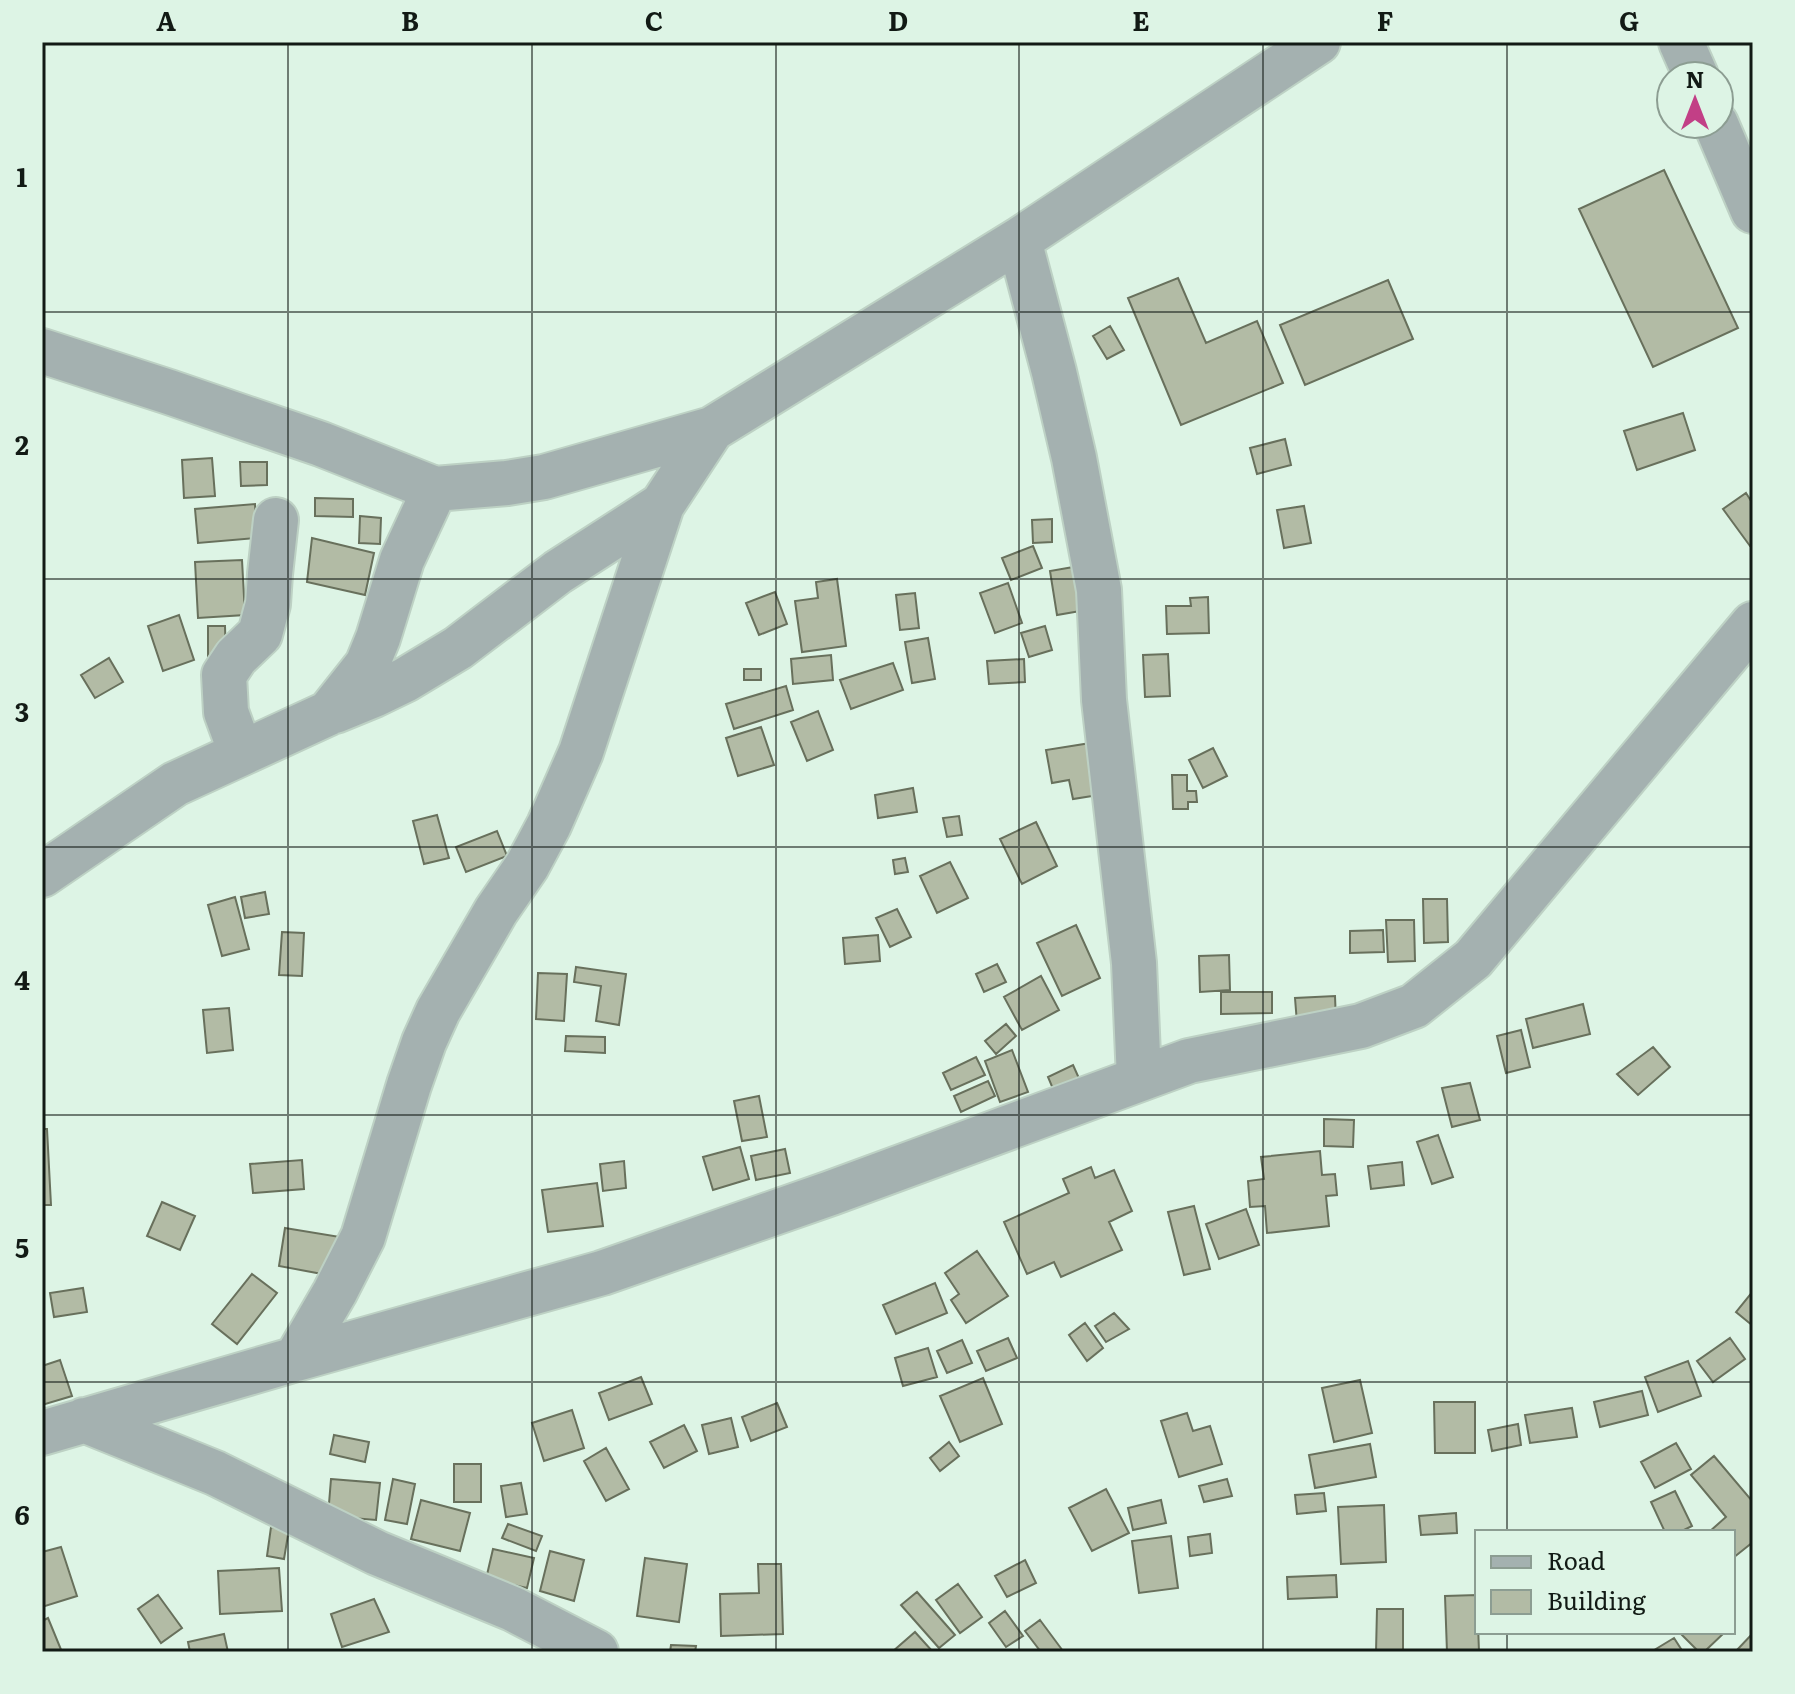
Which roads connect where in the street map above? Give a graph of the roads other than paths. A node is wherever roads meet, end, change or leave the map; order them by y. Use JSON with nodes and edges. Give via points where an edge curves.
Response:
{"nodes":[{"id":1,"x":1318,"y":42,"type":"edge"},
{"id":2,"x":1723,"y":140,"type":"edge"},
{"id":3,"x":1753,"y":211,"type":"edge"},
{"id":4,"x":1019,"y":240,"type":"junction"},
{"id":5,"x":42,"y":351,"type":"edge"},
{"id":6,"x":712,"y":429,"type":"junction"},
{"id":7,"x":435,"y":489,"type":"junction"},
{"id":8,"x":662,"y":505,"type":"junction"},
{"id":9,"x":276,"y":520,"type":"dead end"},
{"id":10,"x":1753,"y":624,"type":"edge"},
{"id":11,"x":329,"y":713,"type":"junction"},
{"id":12,"x":241,"y":753,"type":"junction"},
{"id":13,"x":42,"y":875,"type":"edge"},
{"id":14,"x":1139,"y":1079,"type":"junction"},
{"id":15,"x":296,"y":1359,"type":"junction"},
{"id":16,"x":84,"y":1420,"type":"junction"},
{"id":17,"x":42,"y":1433,"type":"edge"},
{"id":18,"x":596,"y":1652,"type":"edge"}],
"edges":[{"from":1,"to":4,"type":"street"},
{"from":2,"to":3,"type":"street"},
{"from":4,"to":6,"type":"street"},
{"from":4,"to":14,"type":"street","via":[[1074,458],[1099,590],[1104,700],[1134,963]]},
{"from":5,"to":7,"type":"street","via":[[321,444]]},
{"from":6,"to":7,"type":"street","via":[[544,477]]},
{"from":6,"to":8,"type":"street"},
{"from":7,"to":11,"type":"street","via":[[402,560],[367,665]]},
{"from":8,"to":11,"type":"street","via":[[558,572],[458,648],[385,690]]},
{"from":8,"to":15,"type":"street","via":[[581,752],[527,866],[438,1011],[409,1085],[363,1237]]},
{"from":9,"to":12,"type":"street","via":[[260,634],[224,675],[226,712]]},
{"from":10,"to":14,"type":"street","via":[[1473,959],[1414,1006],[1361,1026],[1189,1061]]},
{"from":11,"to":12,"type":"street"},
{"from":12,"to":13,"type":"street","via":[[175,784]]},
{"from":14,"to":15,"type":"street","via":[[602,1273]]},
{"from":15,"to":16,"type":"street"},
{"from":16,"to":17,"type":"street"},
{"from":16,"to":18,"type":"street","via":[[215,1473]]}]}
